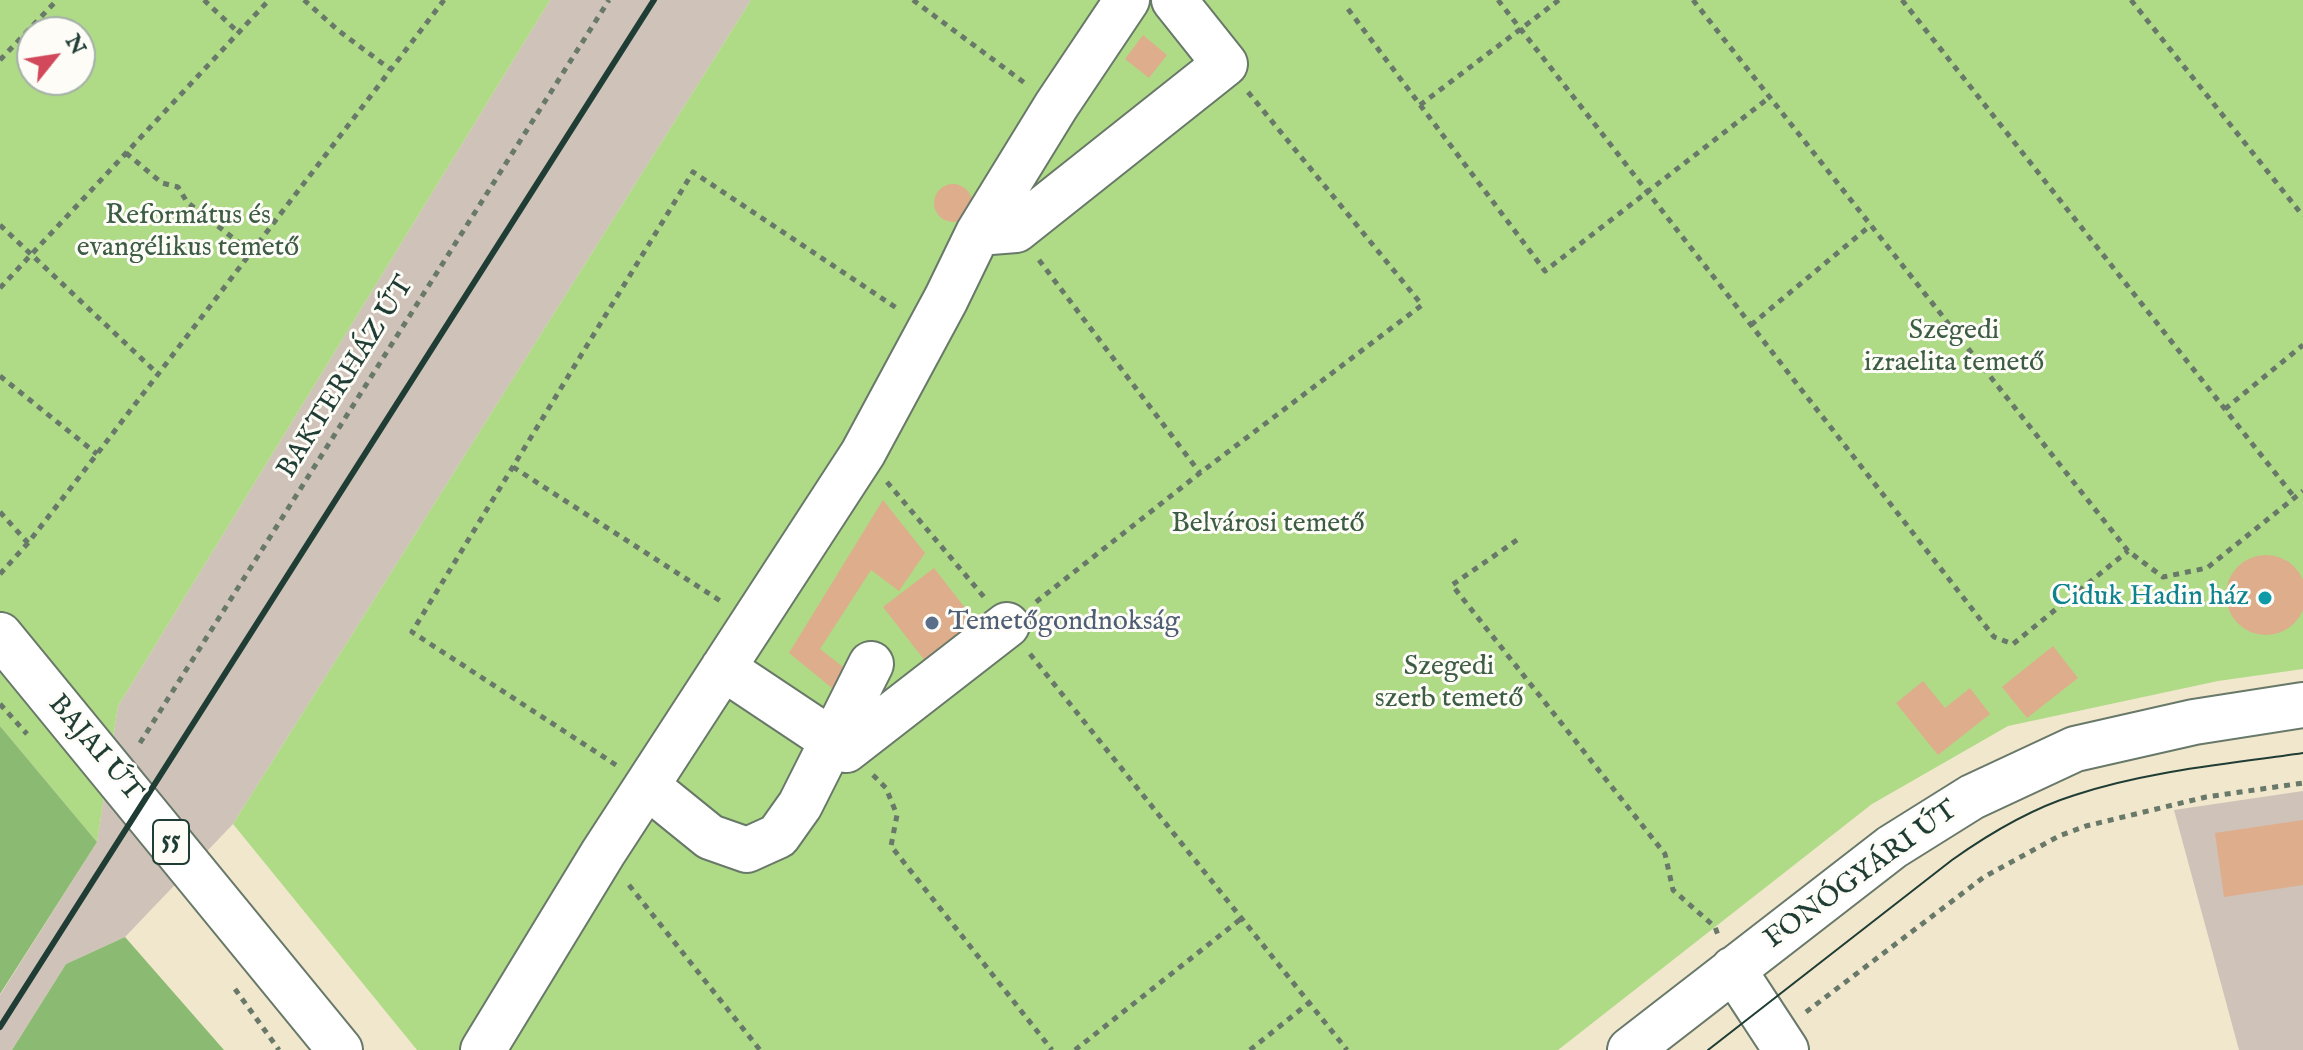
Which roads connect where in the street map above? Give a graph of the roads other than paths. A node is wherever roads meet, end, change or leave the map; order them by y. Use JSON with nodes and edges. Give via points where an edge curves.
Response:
{"nodes":[{"id":1,"x":1127,"y":0,"type":"edge"},
{"id":2,"x":1174,"y":0,"type":"edge"},
{"id":3,"x":997,"y":232,"type":"junction"},
{"id":4,"x":1007,"y":625,"type":"road end"},
{"id":5,"x":0,"y":635,"type":"edge"},
{"id":6,"x":871,"y":664,"type":"dead end"},
{"id":7,"x":723,"y":668,"type":"junction"},
{"id":8,"x":2303,"y":705,"type":"edge"},
{"id":9,"x":839,"y":745,"type":"junction"},
{"id":10,"x":647,"y":786,"type":"junction"},
{"id":11,"x":1733,"y":969,"type":"junction"},
{"id":12,"x":1781,"y":1042,"type":"edge"},
{"id":13,"x":340,"y":1050,"type":"edge"},
{"id":14,"x":483,"y":1050,"type":"edge"},
{"id":15,"x":1630,"y":1050,"type":"edge"}],
"edges":[{"from":1,"to":3,"type":"street","via":[[1056,106]]},
{"from":2,"to":3,"type":"street","via":[[1225,64]]},
{"from":3,"to":7,"type":"street","via":[[929,330],[863,453]]},
{"from":4,"to":9,"type":"street"},
{"from":5,"to":13,"type":"street","name":"BAJAI ÚT","number":"55"},
{"from":6,"to":9,"type":"street"},
{"from":7,"to":9,"type":"street"},
{"from":7,"to":10,"type":"street"},
{"from":8,"to":11,"type":"street","name":"FONÓGYÁRI ÚT","via":[[2075,749],[1972,797],[1892,847]]},
{"from":9,"to":10,"type":"street","via":[[778,836],[747,850],[710,837]]},
{"from":10,"to":14,"type":"street"},
{"from":11,"to":12,"type":"street"},
{"from":11,"to":15,"type":"street","name":"FONÓGYÁRI ÚT"}]}
